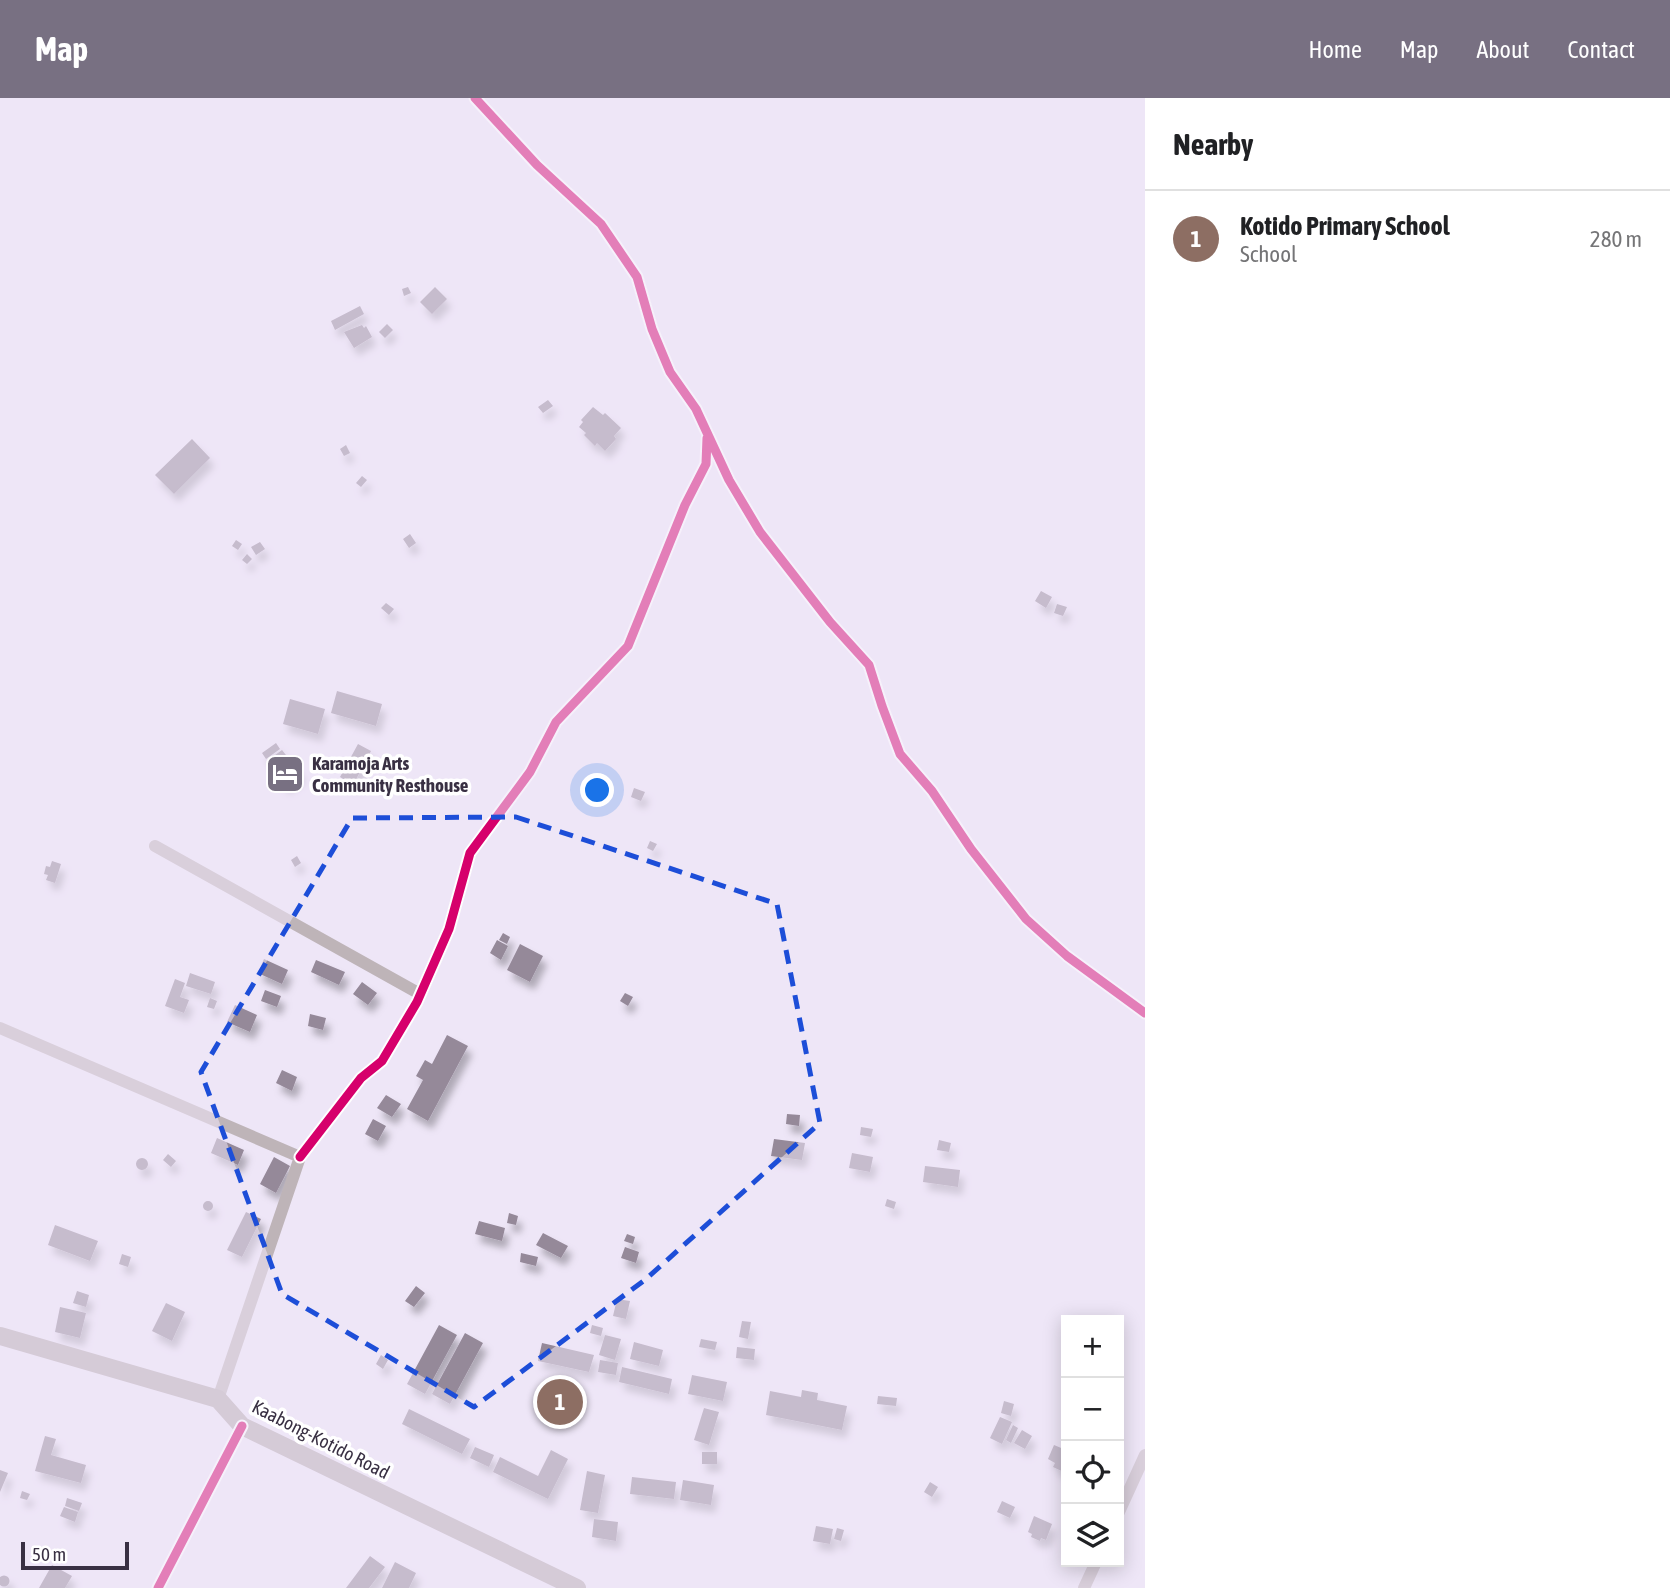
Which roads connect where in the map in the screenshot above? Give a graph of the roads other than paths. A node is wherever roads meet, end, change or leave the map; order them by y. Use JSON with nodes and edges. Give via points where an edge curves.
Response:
{"nodes":[{"id":1,"x":475,"y":98,"type":"edge"},
{"id":2,"x":707,"y":433,"type":"junction"},
{"id":3,"x":155,"y":846,"type":"dead end"},
{"id":4,"x":420,"y":994,"type":"junction"},
{"id":5,"x":1145,"y":1013,"type":"edge"},
{"id":6,"x":0,"y":1028,"type":"edge"},
{"id":7,"x":300,"y":1157,"type":"junction"},
{"id":8,"x":0,"y":1336,"type":"edge"},
{"id":9,"x":218,"y":1399,"type":"junction"},
{"id":10,"x":242,"y":1426,"type":"junction"},
{"id":11,"x":1145,"y":1455,"type":"edge"},
{"id":12,"x":1123,"y":1504,"type":"edge"},
{"id":13,"x":1094,"y":1567,"type":"edge"},
{"id":14,"x":158,"y":1588,"type":"edge"},
{"id":15,"x":577,"y":1588,"type":"edge"},
{"id":16,"x":1084,"y":1588,"type":"edge"}],
"edges":[{"from":1,"to":2,"type":"street","via":[[537,165],[601,224],[637,277],[670,372]]},
{"from":2,"to":4,"type":"street","via":[[706,464],[628,646],[556,722],[530,772],[470,853],[449,929]]},
{"from":2,"to":5,"type":"street","via":[[760,532],[869,665],[901,754],[971,849],[1026,919],[1067,956]]},
{"from":3,"to":4,"type":"street"},
{"from":4,"to":7,"type":"street","via":[[383,1061],[361,1078]]},
{"from":6,"to":7,"type":"street"},
{"from":7,"to":9,"type":"street"},
{"from":8,"to":9,"type":"main road"},
{"from":9,"to":10,"type":"main road","name":"Kaabong-Kotido Road"},
{"from":10,"to":14,"type":"street"},
{"from":10,"to":15,"type":"main road","name":"Kaabong-Kotido Road"},
{"from":11,"to":12,"type":"street"},
{"from":13,"to":16,"type":"street"}]}
